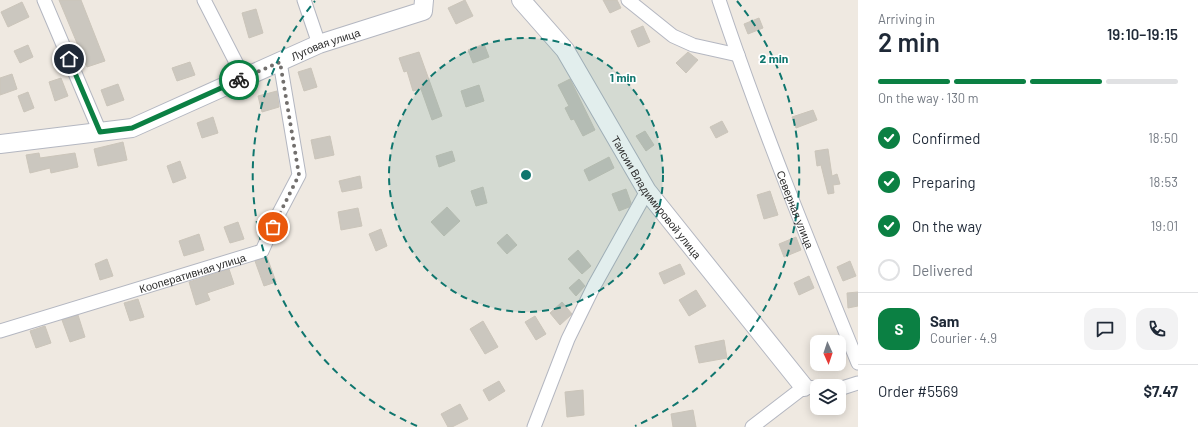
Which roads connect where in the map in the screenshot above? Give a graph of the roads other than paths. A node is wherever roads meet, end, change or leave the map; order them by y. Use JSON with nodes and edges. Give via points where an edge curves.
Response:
{"nodes":[{"id":1,"x":44,"y":0,"type":"edge"},
{"id":2,"x":204,"y":0,"type":"edge"},
{"id":3,"x":304,"y":0,"type":"edge"},
{"id":4,"x":521,"y":0,"type":"edge"},
{"id":5,"x":628,"y":0,"type":"edge"},
{"id":6,"x":719,"y":0,"type":"edge"},
{"id":7,"x":423,"y":6,"type":"edge"},
{"id":8,"x":320,"y":44,"type":"junction"},
{"id":9,"x":738,"y":55,"type":"junction"},
{"id":10,"x":280,"y":62,"type":"junction"},
{"id":11,"x":244,"y":78,"type":"junction"},
{"id":12,"x":100,"y":132,"type":"junction"},
{"id":13,"x":0,"y":144,"type":"edge"},
{"id":14,"x":647,"y":190,"type":"junction"},
{"id":15,"x":0,"y":331,"type":"edge"},
{"id":16,"x":858,"y":363,"type":"edge"},
{"id":17,"x":858,"y":384,"type":"edge"},
{"id":18,"x":846,"y":387,"type":"edge"},
{"id":19,"x":810,"y":388,"type":"edge"},
{"id":20,"x":534,"y":427,"type":"edge"},
{"id":21,"x":752,"y":427,"type":"edge"}],
"edges":[{"from":1,"to":12,"type":"street"},
{"from":2,"to":11,"type":"street"},
{"from":3,"to":8,"type":"street"},
{"from":4,"to":14,"type":"street","name":"Таисии Владимировой улица","via":[[565,50]]},
{"from":5,"to":9,"type":"street","via":[[673,36],[693,45]]},
{"from":6,"to":9,"type":"street","name":"Северная улица"},
{"from":7,"to":8,"type":"street","name":"Луговая улица"},
{"from":8,"to":10,"type":"street","name":"Луговая улица"},
{"from":9,"to":16,"type":"street","name":"Северная улица","via":[[810,247]]},
{"from":10,"to":11,"type":"street","name":"Луговая улица"},
{"from":10,"to":15,"type":"street","name":"Кооперативная улица","via":[[299,175],[262,251]]},
{"from":11,"to":12,"type":"street","name":"Луговая улица","via":[[132,128]]},
{"from":12,"to":13,"type":"street","name":"Луговая улица"},
{"from":14,"to":19,"type":"street","name":"Таисии Владимировой улица"},
{"from":14,"to":20,"type":"street","via":[[568,339]]},
{"from":17,"to":18,"type":"street"},
{"from":19,"to":21,"type":"street"}]}
